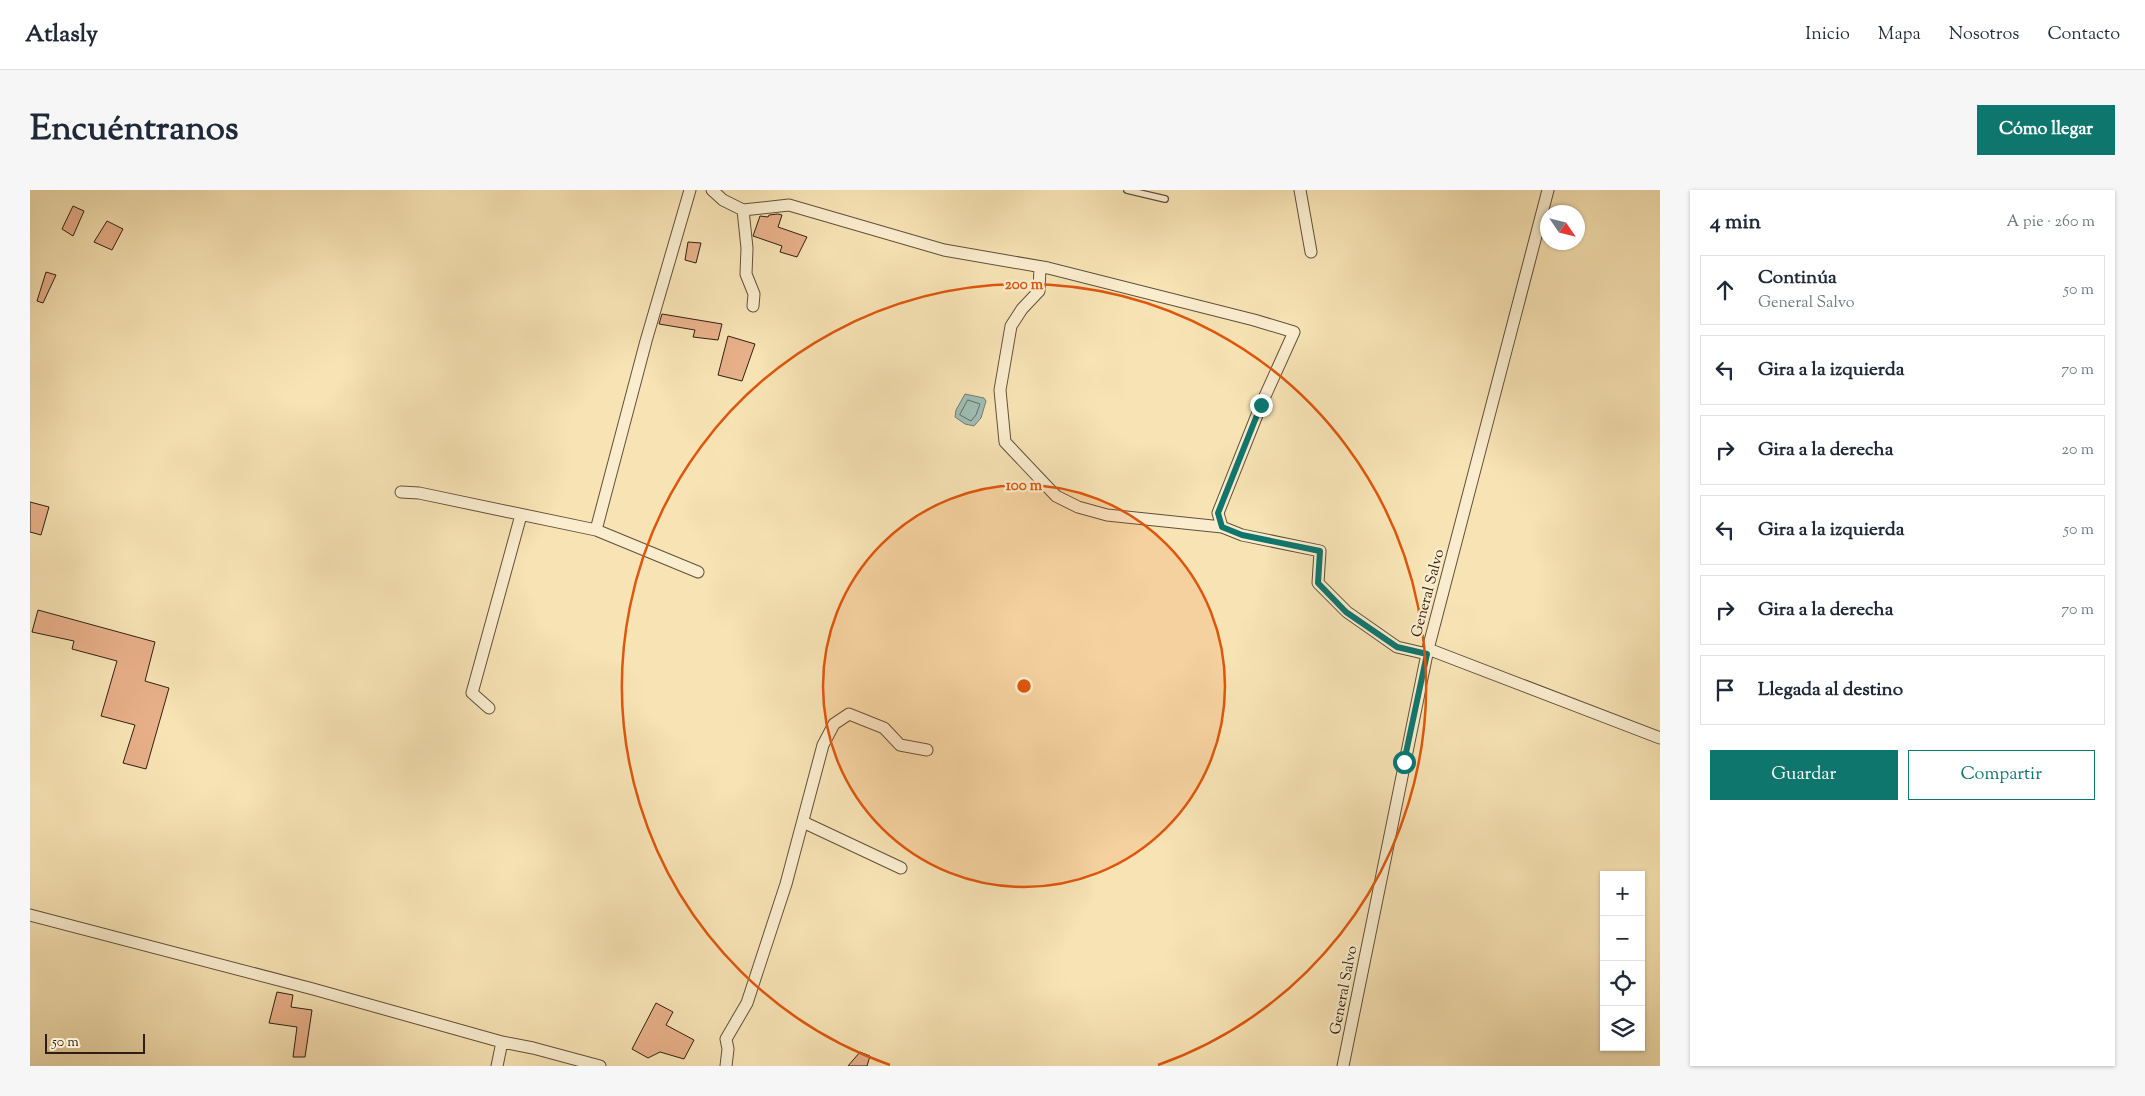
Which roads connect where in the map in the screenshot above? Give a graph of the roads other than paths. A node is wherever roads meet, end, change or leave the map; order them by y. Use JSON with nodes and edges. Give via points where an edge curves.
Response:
{"nodes":[{"id":1,"x":690,"y":190,"type":"edge"},
{"id":2,"x":712,"y":190,"type":"edge"},
{"id":3,"x":1127,"y":190,"type":"edge"},
{"id":4,"x":1300,"y":190,"type":"edge"},
{"id":5,"x":1548,"y":190,"type":"edge"},
{"id":6,"x":1165,"y":199,"type":"dead end"},
{"id":7,"x":743,"y":210,"type":"junction"},
{"id":8,"x":1311,"y":252,"type":"dead end"},
{"id":9,"x":1040,"y":267,"type":"junction"},
{"id":10,"x":753,"y":306,"type":"dead end"},
{"id":11,"x":401,"y":492,"type":"dead end"},
{"id":12,"x":521,"y":515,"type":"junction"},
{"id":13,"x":1222,"y":527,"type":"junction"},
{"id":14,"x":596,"y":530,"type":"junction"},
{"id":15,"x":698,"y":572,"type":"dead end"},
{"id":16,"x":1428,"y":651,"type":"junction"},
{"id":17,"x":490,"y":708,"type":"dead end"},
{"id":18,"x":1660,"y":738,"type":"edge"},
{"id":19,"x":927,"y":750,"type":"dead end"},
{"id":20,"x":803,"y":822,"type":"junction"},
{"id":21,"x":901,"y":868,"type":"dead end"},
{"id":22,"x":30,"y":915,"type":"edge"},
{"id":23,"x":502,"y":1042,"type":"junction"},
{"id":24,"x":497,"y":1066,"type":"edge"},
{"id":25,"x":600,"y":1066,"type":"edge"},
{"id":26,"x":726,"y":1066,"type":"edge"},
{"id":27,"x":1344,"y":1066,"type":"edge"}],
"edges":[{"from":1,"to":14,"type":"street"},
{"from":2,"to":7,"type":"street"},
{"from":3,"to":6,"type":"lane"},
{"from":4,"to":8,"type":"street"},
{"from":5,"to":16,"type":"street","name":"General Salvo"},
{"from":7,"to":9,"type":"street","via":[[789,205],[944,250]]},
{"from":7,"to":10,"type":"street","via":[[746,274],[754,294]]},
{"from":9,"to":13,"type":"street","via":[[1039,291],[1011,326],[1000,390],[1005,442],[1056,496],[1078,507],[1107,515]]},
{"from":9,"to":13,"type":"street","via":[[1294,332],[1218,513]]},
{"from":11,"to":12,"type":"street"},
{"from":12,"to":14,"type":"street"},
{"from":12,"to":17,"type":"street","via":[[472,693]]},
{"from":13,"to":16,"type":"street","via":[[1242,535],[1320,551],[1318,583],[1346,612],[1397,647]]},
{"from":14,"to":15,"type":"street"},
{"from":16,"to":18,"type":"street"},
{"from":16,"to":27,"type":"street","name":"General Salvo"},
{"from":19,"to":20,"type":"street","via":[[900,744],[884,728],[849,714],[834,724],[823,745]]},
{"from":20,"to":21,"type":"street"},
{"from":20,"to":26,"type":"street","via":[[747,1003],[726,1039]]},
{"from":22,"to":23,"type":"street"},
{"from":23,"to":24,"type":"street"},
{"from":23,"to":25,"type":"street"}]}
